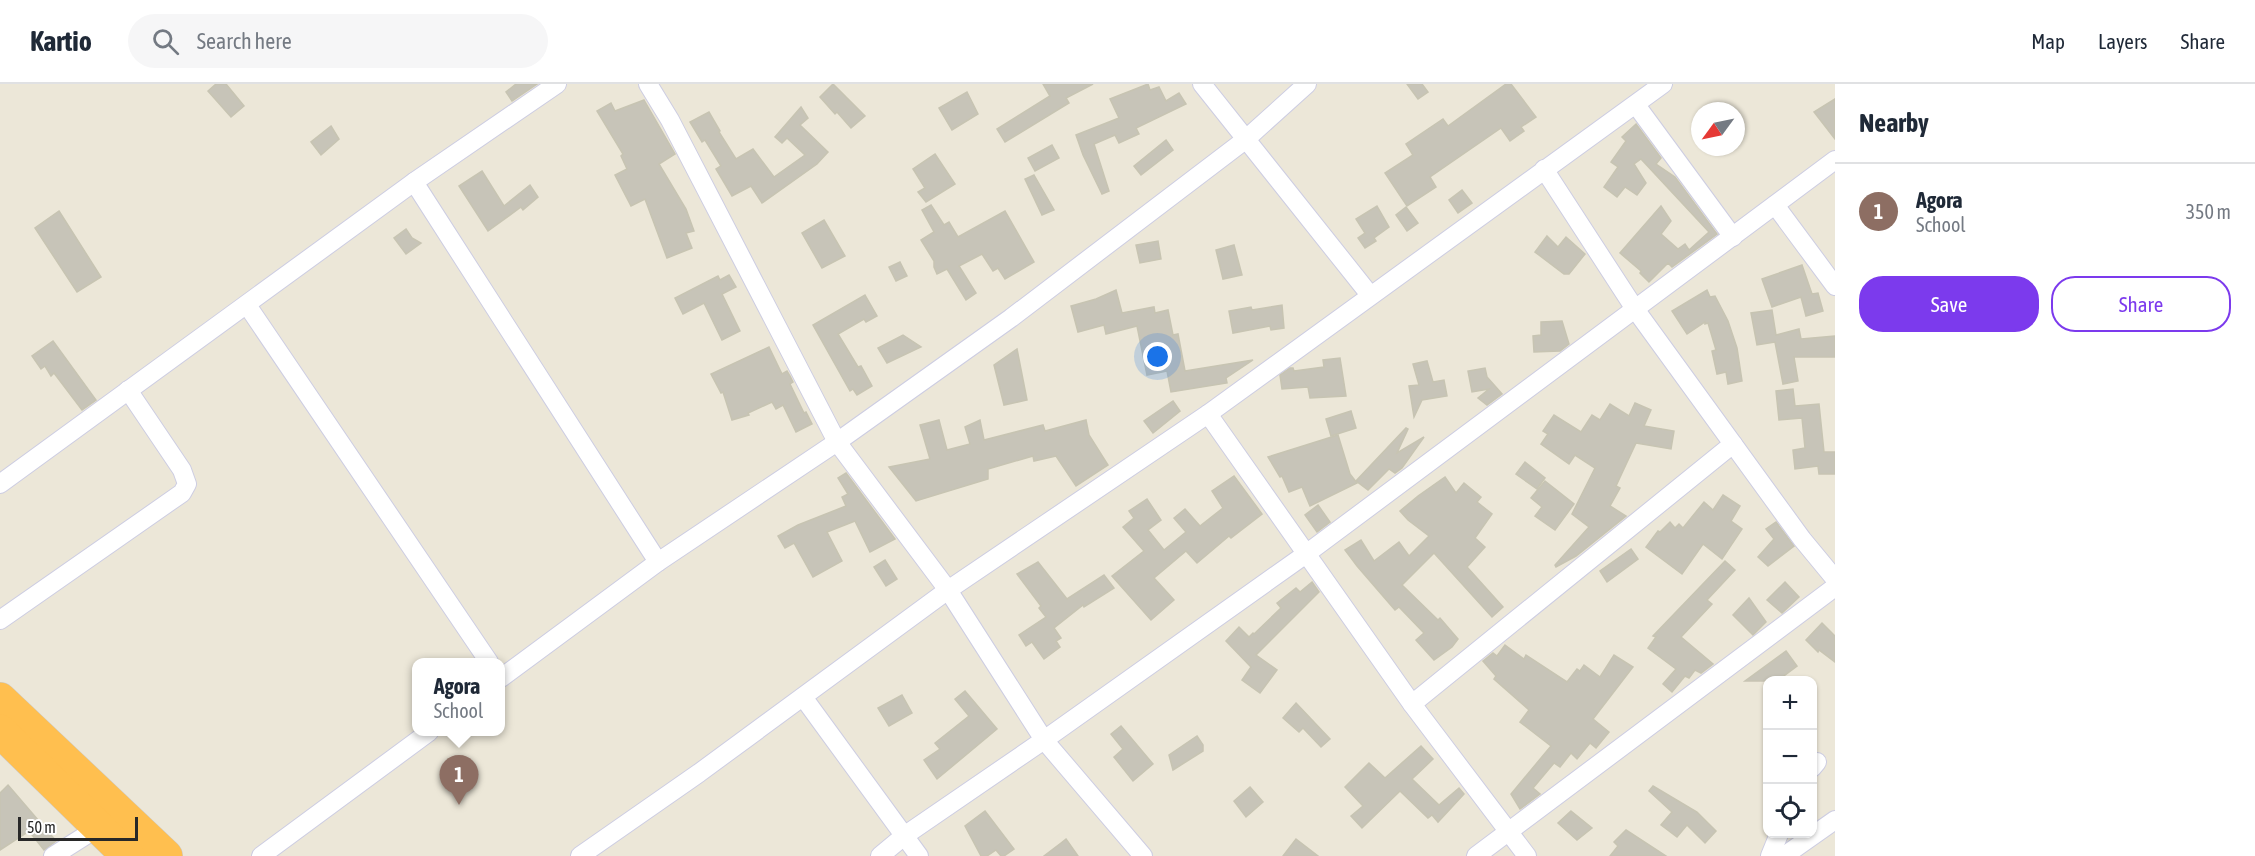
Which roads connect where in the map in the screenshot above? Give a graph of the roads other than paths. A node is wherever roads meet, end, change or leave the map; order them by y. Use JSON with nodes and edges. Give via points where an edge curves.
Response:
{"nodes":[{"id":1,"x":557,"y":84,"type":"edge"},
{"id":2,"x":648,"y":84,"type":"edge"},
{"id":3,"x":1202,"y":84,"type":"edge"},
{"id":4,"x":1307,"y":84,"type":"edge"},
{"id":5,"x":1663,"y":84,"type":"edge"},
{"id":6,"x":1636,"y":105,"type":"junction"},
{"id":7,"x":1245,"y":140,"type":"junction"},
{"id":8,"x":1835,"y":160,"type":"edge"},
{"id":9,"x":1544,"y":169,"type":"junction"},
{"id":10,"x":414,"y":182,"type":"junction"},
{"id":11,"x":1775,"y":205,"type":"junction"},
{"id":12,"x":1733,"y":237,"type":"junction"},
{"id":13,"x":1835,"y":286,"type":"edge"},
{"id":14,"x":1370,"y":295,"type":"junction"},
{"id":15,"x":247,"y":305,"type":"junction"},
{"id":16,"x":1635,"y":309,"type":"junction"},
{"id":17,"x":128,"y":390,"type":"junction"},
{"id":18,"x":1208,"y":414,"type":"junction"},
{"id":19,"x":837,"y":442,"type":"junction"},
{"id":20,"x":1733,"y":444,"type":"junction"},
{"id":21,"x":0,"y":483,"type":"edge"},
{"id":22,"x":1306,"y":554,"type":"junction"},
{"id":23,"x":658,"y":562,"type":"junction"},
{"id":24,"x":1835,"y":579,"type":"edge"},
{"id":25,"x":1835,"y":587,"type":"edge"},
{"id":26,"x":948,"y":590,"type":"junction"},
{"id":27,"x":0,"y":620,"type":"edge"},
{"id":28,"x":486,"y":658,"type":"edge"},
{"id":29,"x":505,"y":675,"type":"edge"},
{"id":30,"x":803,"y":697,"type":"junction"},
{"id":31,"x":0,"y":699,"type":"edge"},
{"id":32,"x":1412,"y":704,"type":"junction"},
{"id":33,"x":0,"y":731,"type":"edge"},
{"id":34,"x":424,"y":736,"type":"edge"},
{"id":35,"x":1044,"y":740,"type":"junction"},
{"id":36,"x":1835,"y":820,"type":"edge"},
{"id":37,"x":99,"y":826,"type":"junction"},
{"id":38,"x":1508,"y":831,"type":"junction"},
{"id":39,"x":904,"y":836,"type":"junction"},
{"id":40,"x":1777,"y":838,"type":"edge"},
{"id":41,"x":53,"y":856,"type":"edge"},
{"id":42,"x":128,"y":856,"type":"edge"},
{"id":43,"x":166,"y":856,"type":"edge"},
{"id":44,"x":261,"y":856,"type":"edge"},
{"id":45,"x":580,"y":856,"type":"edge"},
{"id":46,"x":880,"y":856,"type":"edge"},
{"id":47,"x":919,"y":856,"type":"edge"},
{"id":48,"x":1143,"y":856,"type":"edge"},
{"id":49,"x":1476,"y":856,"type":"edge"},
{"id":50,"x":1527,"y":856,"type":"edge"},
{"id":51,"x":1770,"y":856,"type":"edge"},
{"id":52,"x":1784,"y":856,"type":"edge"}],
"edges":[{"from":1,"to":10,"type":"street"},
{"from":2,"to":19,"type":"street"},
{"from":3,"to":7,"type":"street"},
{"from":4,"to":7,"type":"street"},
{"from":5,"to":6,"type":"street"},
{"from":6,"to":9,"type":"street"},
{"from":6,"to":12,"type":"street"},
{"from":7,"to":14,"type":"street"},
{"from":7,"to":19,"type":"street","via":[[1011,318]]},
{"from":8,"to":11,"type":"street"},
{"from":9,"to":14,"type":"street"},
{"from":9,"to":16,"type":"street"},
{"from":10,"to":15,"type":"street"},
{"from":10,"to":23,"type":"street"},
{"from":11,"to":12,"type":"street"},
{"from":11,"to":13,"type":"street"},
{"from":12,"to":16,"type":"street"},
{"from":14,"to":18,"type":"street"},
{"from":15,"to":17,"type":"street"},
{"from":15,"to":28,"type":"street"},
{"from":16,"to":20,"type":"street"},
{"from":16,"to":22,"type":"street"},
{"from":17,"to":21,"type":"street"},
{"from":17,"to":27,"type":"street","via":[[182,470],[187,484],[182,493]]},
{"from":18,"to":22,"type":"street"},
{"from":18,"to":26,"type":"street"},
{"from":19,"to":23,"type":"street"},
{"from":19,"to":26,"type":"street"},
{"from":20,"to":24,"type":"street"},
{"from":20,"to":32,"type":"street"},
{"from":22,"to":32,"type":"street"},
{"from":22,"to":35,"type":"street"},
{"from":23,"to":29,"type":"street"},
{"from":25,"to":38,"type":"street"},
{"from":26,"to":30,"type":"street"},
{"from":26,"to":35,"type":"street"},
{"from":30,"to":39,"type":"street"},
{"from":30,"to":45,"type":"street"},
{"from":31,"to":43,"type":"highway"},
{"from":32,"to":38,"type":"street"},
{"from":33,"to":37,"type":"highway"},
{"from":34,"to":44,"type":"street"},
{"from":35,"to":39,"type":"street"},
{"from":35,"to":48,"type":"street"},
{"from":36,"to":52,"type":"street"},
{"from":37,"to":41,"type":"street"},
{"from":37,"to":42,"type":"highway"},
{"from":38,"to":49,"type":"street"},
{"from":38,"to":50,"type":"street"},
{"from":39,"to":46,"type":"street"},
{"from":39,"to":47,"type":"street"},
{"from":40,"to":51,"type":"street"}]}
